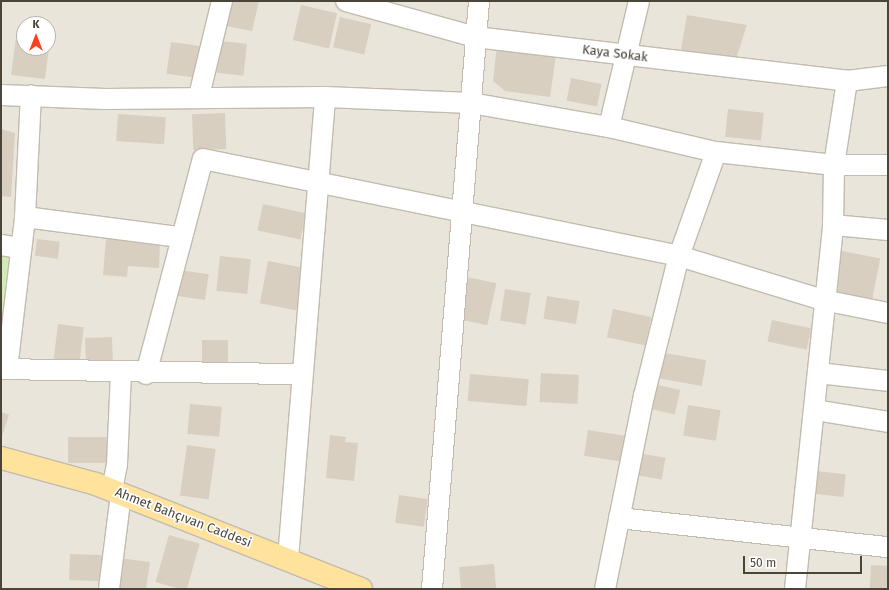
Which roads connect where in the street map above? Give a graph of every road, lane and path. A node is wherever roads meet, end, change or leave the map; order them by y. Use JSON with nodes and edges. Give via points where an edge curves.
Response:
{"nodes":[{"id":1,"x":222,"y":1,"type":"edge"},
{"id":2,"x":346,"y":1,"type":"edge"},
{"id":3,"x":479,"y":1,"type":"edge"},
{"id":4,"x":639,"y":1,"type":"edge"},
{"id":5,"x":475,"y":37,"type":"junction"},
{"id":6,"x":627,"y":56,"type":"junction"},
{"id":7,"x":888,"y":76,"type":"edge"},
{"id":8,"x":847,"y":81,"type":"junction"},
{"id":9,"x":1,"y":95,"type":"edge"},
{"id":10,"x":31,"y":95,"type":"junction"},
{"id":11,"x":199,"y":96,"type":"junction"},
{"id":12,"x":324,"y":97,"type":"junction"},
{"id":13,"x":471,"y":103,"type":"junction"},
{"id":14,"x":609,"y":127,"type":"junction"},
{"id":15,"x":716,"y":152,"type":"junction"},
{"id":16,"x":834,"y":165,"type":"junction"},
{"id":17,"x":888,"y":165,"type":"edge"},
{"id":18,"x":319,"y":182,"type":"junction"},
{"id":19,"x":463,"y":209,"type":"junction"},
{"id":20,"x":25,"y":217,"type":"junction"},
{"id":21,"x":833,"y":225,"type":"junction"},
{"id":22,"x":888,"y":230,"type":"edge"},
{"id":23,"x":180,"y":237,"type":"junction"},
{"id":24,"x":1,"y":245,"type":"edge"},
{"id":25,"x":21,"y":248,"type":"junction"},
{"id":26,"x":679,"y":256,"type":"junction"},
{"id":27,"x":823,"y":300,"type":"junction"},
{"id":28,"x":888,"y":313,"type":"edge"},
{"id":29,"x":4,"y":369,"type":"edge"},
{"id":30,"x":121,"y":373,"type":"junction"},
{"id":31,"x":818,"y":373,"type":"junction"},
{"id":32,"x":146,"y":374,"type":"junction"},
{"id":33,"x":301,"y":374,"type":"junction"},
{"id":34,"x":888,"y":381,"type":"edge"},
{"id":35,"x":815,"y":410,"type":"junction"},
{"id":36,"x":888,"y":422,"type":"edge"},
{"id":37,"x":1,"y":458,"type":"edge"},
{"id":38,"x":117,"y":492,"type":"junction"},
{"id":39,"x":619,"y":518,"type":"junction"},
{"id":40,"x":800,"y":539,"type":"junction"},
{"id":41,"x":888,"y":547,"type":"edge"},
{"id":42,"x":288,"y":559,"type":"junction"},
{"id":43,"x":109,"y":589,"type":"edge"},
{"id":44,"x":361,"y":589,"type":"edge"},
{"id":45,"x":432,"y":589,"type":"edge"},
{"id":46,"x":605,"y":589,"type":"edge"},
{"id":47,"x":795,"y":589,"type":"edge"}],
"edges":[{"from":1,"to":11,"type":"street"},
{"from":2,"to":5,"type":"street","name":"Kaya Sokak"},
{"from":3,"to":5,"type":"street"},
{"from":4,"to":6,"type":"street"},
{"from":5,"to":6,"type":"street","name":"Kaya Sokak"},
{"from":5,"to":13,"type":"street"},
{"from":6,"to":8,"type":"street","name":"Kaya Sokak"},
{"from":6,"to":14,"type":"street"},
{"from":7,"to":8,"type":"street","name":"Kaya Sokak"},
{"from":8,"to":16,"type":"street"},
{"from":9,"to":10,"type":"street"},
{"from":10,"to":11,"type":"street","via":[[105,99]]},
{"from":10,"to":20,"type":"street"},
{"from":11,"to":12,"type":"street"},
{"from":12,"to":13,"type":"street"},
{"from":12,"to":18,"type":"street"},
{"from":13,"to":14,"type":"street"},
{"from":13,"to":19,"type":"street"},
{"from":14,"to":15,"type":"street"},
{"from":15,"to":16,"type":"street"},
{"from":15,"to":26,"type":"street"},
{"from":16,"to":17,"type":"street"},
{"from":16,"to":21,"type":"street"},
{"from":18,"to":19,"type":"street"},
{"from":18,"to":23,"type":"street","via":[[203,159]]},
{"from":18,"to":33,"type":"street"},
{"from":19,"to":26,"type":"street"},
{"from":19,"to":45,"type":"street"},
{"from":20,"to":23,"type":"street"},
{"from":20,"to":25,"type":"street"},
{"from":21,"to":22,"type":"street"},
{"from":21,"to":27,"type":"street"},
{"from":23,"to":32,"type":"street"},
{"from":24,"to":25,"type":"street"},
{"from":25,"to":29,"type":"street"},
{"from":26,"to":27,"type":"street"},
{"from":26,"to":39,"type":"street","via":[[644,396]]},
{"from":27,"to":28,"type":"street"},
{"from":27,"to":31,"type":"street"},
{"from":29,"to":30,"type":"street"},
{"from":30,"to":32,"type":"street"},
{"from":30,"to":38,"type":"street"},
{"from":31,"to":34,"type":"street"},
{"from":31,"to":35,"type":"street"},
{"from":32,"to":33,"type":"street"},
{"from":33,"to":42,"type":"street"},
{"from":35,"to":36,"type":"street"},
{"from":35,"to":40,"type":"street"},
{"from":37,"to":38,"type":"main road","name":"Ahmet Bahçıvan Caddesi"},
{"from":38,"to":42,"type":"main road","name":"Ahmet Bahçıvan Caddesi"},
{"from":38,"to":43,"type":"street"},
{"from":39,"to":40,"type":"street"},
{"from":39,"to":46,"type":"street"},
{"from":40,"to":41,"type":"street"},
{"from":40,"to":47,"type":"street"},
{"from":42,"to":44,"type":"main road","name":"Ahmet Bahçıvan Caddesi"}]}
